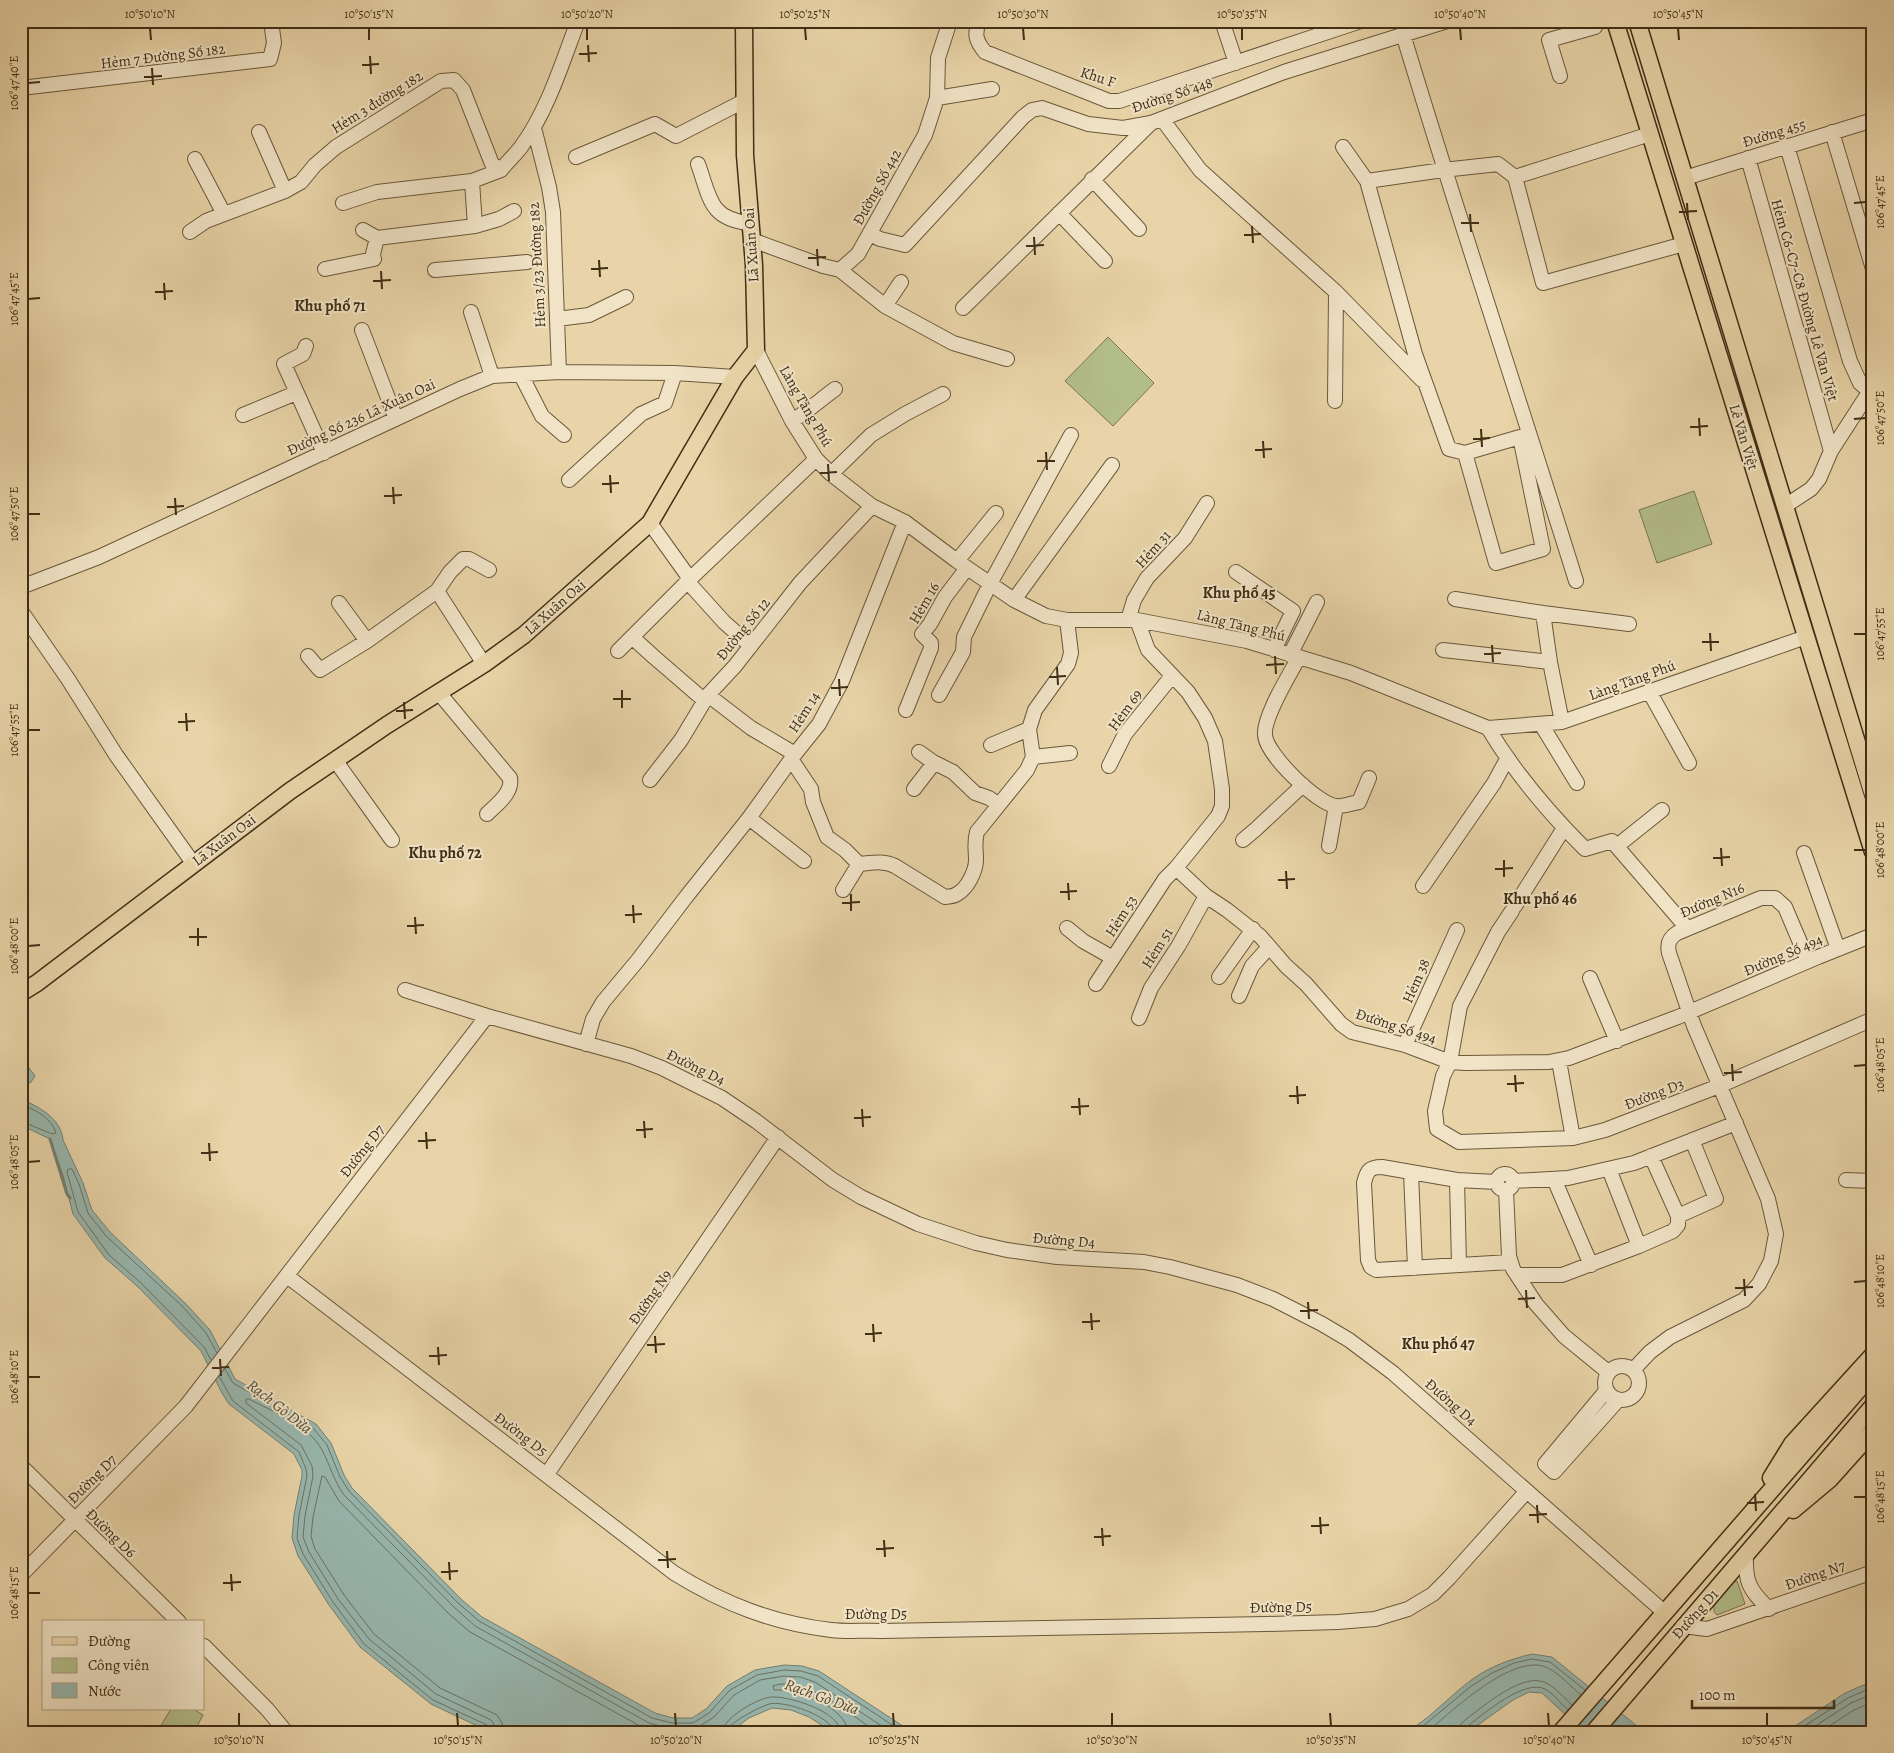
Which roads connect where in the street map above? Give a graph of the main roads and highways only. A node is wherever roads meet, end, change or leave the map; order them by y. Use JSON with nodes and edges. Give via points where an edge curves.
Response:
{"nodes":[{"id":1,"x":744,"y":21,"type":"edge"},
{"id":2,"x":1615,"y":21,"type":"edge"},
{"id":3,"x":1637,"y":21,"type":"edge"},
{"id":4,"x":1685,"y":178,"type":"junction"},
{"id":5,"x":1666,"y":184,"type":"junction"},
{"id":6,"x":1823,"y":631,"type":"junction"},
{"id":7,"x":1806,"y":637,"type":"junction"},
{"id":8,"x":1870,"y":773,"type":"edge"},
{"id":9,"x":1851,"y":782,"type":"junction"},
{"id":10,"x":1873,"y":795,"type":"edge"},
{"id":11,"x":1873,"y":852,"type":"edge"},
{"id":12,"x":21,"y":993,"type":"edge"},
{"id":13,"x":1873,"y":1355,"type":"edge"},
{"id":14,"x":1873,"y":1373,"type":"edge"},
{"id":15,"x":1873,"y":1406,"type":"edge"},
{"id":16,"x":1873,"y":1431,"type":"edge"},
{"id":17,"x":1747,"y":1517,"type":"junction"},
{"id":18,"x":1765,"y":1531,"type":"junction"},
{"id":19,"x":1614,"y":1667,"type":"junction"},
{"id":20,"x":1552,"y":1732,"type":"edge"},
{"id":21,"x":1561,"y":1732,"type":"edge"},
{"id":22,"x":1594,"y":1732,"type":"edge"}],
"edges":[{"from":1,"to":12,"type":"main road","name":"Lã Xuân Oai","via":[[745,155],[756,350],[735,377],[650,523],[524,634],[484,664],[290,791]]},
{"from":2,"to":5,"type":"main road","name":"Lê Văn Việt"},
{"from":3,"to":4,"type":"main road","name":"Lê Văn Việt"},
{"from":4,"to":5,"type":"main road"},
{"from":4,"to":6,"type":"main road","name":"Lê Văn Việt"},
{"from":5,"to":7,"type":"main road","name":"Lê Văn Việt"},
{"from":6,"to":7,"type":"main road"},
{"from":6,"to":8,"type":"main road","name":"Lê Văn Việt"},
{"from":7,"to":9,"type":"main road","name":"Lê Văn Việt"},
{"from":8,"to":9,"type":"main road"},
{"from":8,"to":10,"type":"main road","name":"Lê Văn Việt"},
{"from":9,"to":11,"type":"main road","name":"Lê Văn Việt"},
{"from":13,"to":17,"type":"main road","via":[[1792,1444]]},
{"from":14,"to":17,"type":"main road","name":"Đường D1"},
{"from":15,"to":18,"type":"main road","name":"Đường D1"},
{"from":16,"to":18,"type":"main road","via":[[1830,1479]]},
{"from":17,"to":19,"type":"main road","name":"Đường D1","via":[[1632,1651]]},
{"from":18,"to":22,"type":"main road","name":"Đường D1"},
{"from":19,"to":20,"type":"main road","name":"Đường D1"},
{"from":19,"to":21,"type":"main road","name":"Đường D1"}]}
